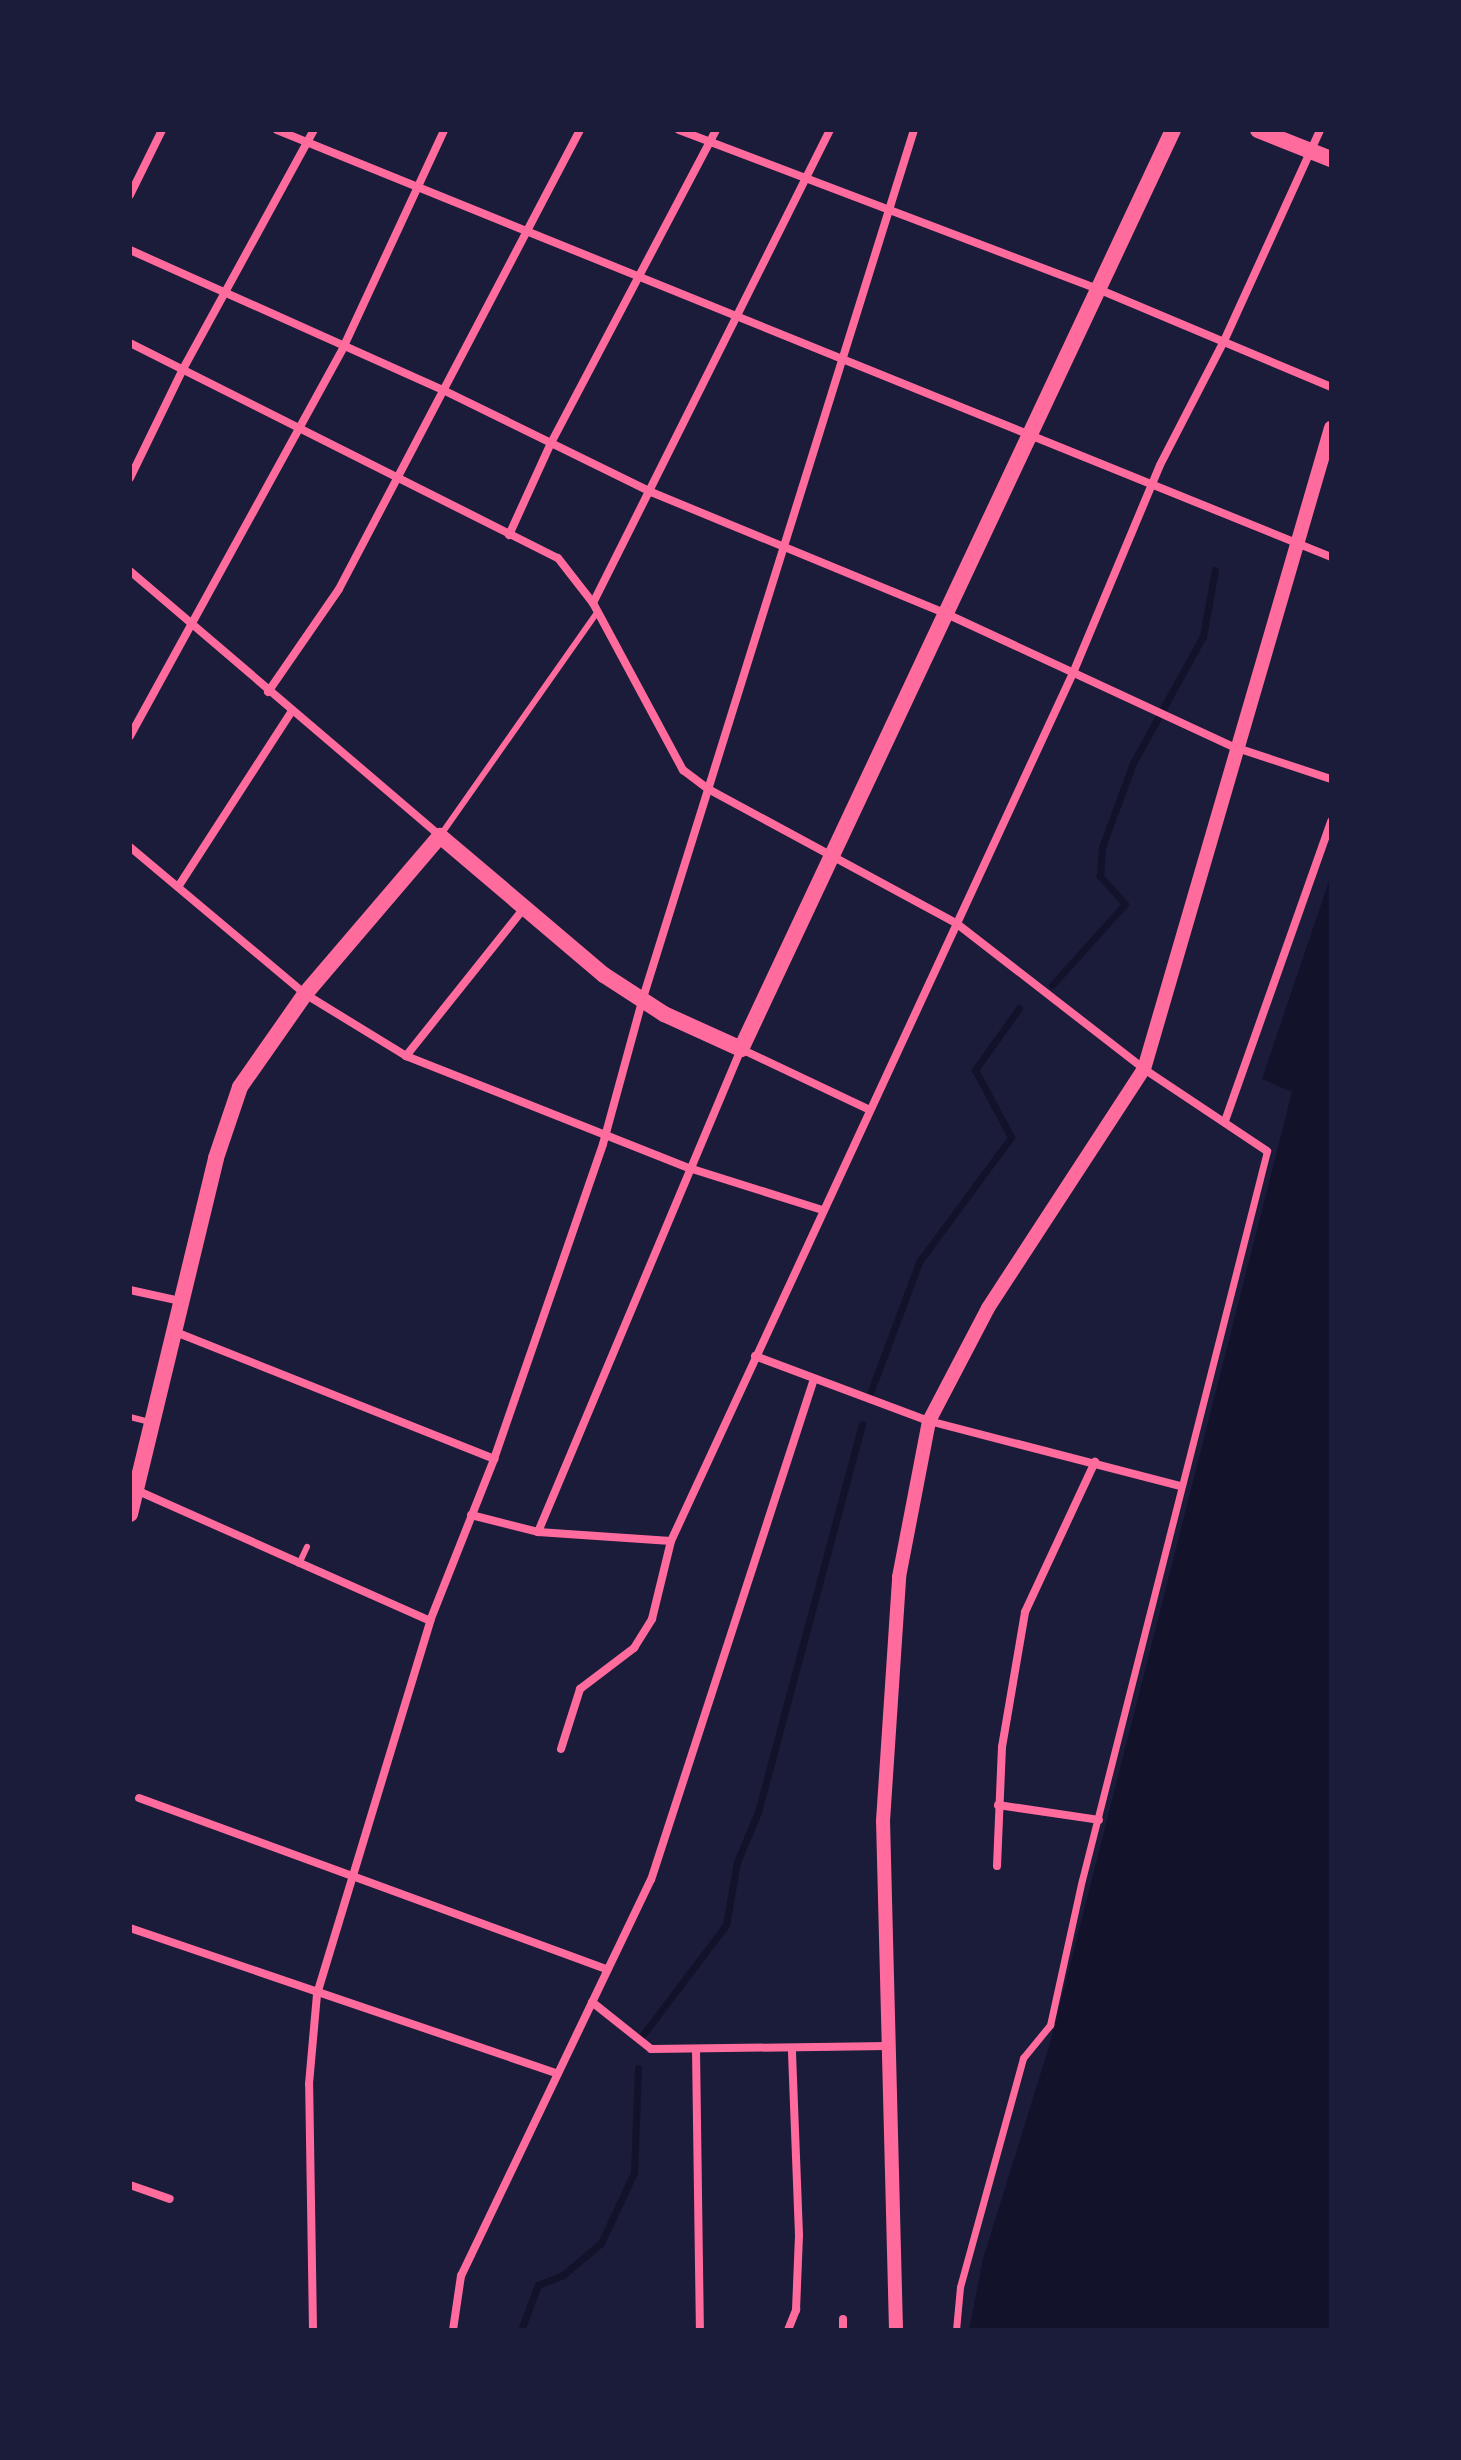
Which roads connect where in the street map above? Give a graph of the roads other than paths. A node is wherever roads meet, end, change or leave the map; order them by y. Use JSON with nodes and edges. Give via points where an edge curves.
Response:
{"nodes":[{"id":1,"x":162,"y":130,"type":"edge"},
{"id":2,"x":277,"y":130,"type":"edge"},
{"id":3,"x":314,"y":130,"type":"edge"},
{"id":4,"x":444,"y":130,"type":"edge"},
{"id":5,"x":580,"y":130,"type":"edge"},
{"id":6,"x":679,"y":130,"type":"edge"},
{"id":7,"x":716,"y":130,"type":"edge"},
{"id":8,"x":830,"y":130,"type":"edge"},
{"id":9,"x":914,"y":130,"type":"edge"},
{"id":10,"x":1173,"y":130,"type":"edge"},
{"id":11,"x":1258,"y":130,"type":"edge"},
{"id":12,"x":1320,"y":130,"type":"edge"},
{"id":13,"x":711,"y":142,"type":"junction"},
{"id":14,"x":307,"y":144,"type":"junction"},
{"id":15,"x":1311,"y":151,"type":"junction"},
{"id":16,"x":1331,"y":159,"type":"edge"},
{"id":17,"x":805,"y":181,"type":"junction"},
{"id":18,"x":417,"y":187,"type":"junction"},
{"id":19,"x":130,"y":195,"type":"edge"},
{"id":20,"x":888,"y":211,"type":"junction"},
{"id":21,"x":526,"y":230,"type":"junction"},
{"id":22,"x":130,"y":250,"type":"edge"},
{"id":23,"x":639,"y":275,"type":"junction"},
{"id":24,"x":1098,"y":289,"type":"junction"},
{"id":25,"x":226,"y":297,"type":"junction"},
{"id":26,"x":734,"y":319,"type":"junction"},
{"id":27,"x":1224,"y":341,"type":"junction"},
{"id":28,"x":130,"y":343,"type":"edge"},
{"id":29,"x":343,"y":348,"type":"junction"},
{"id":30,"x":843,"y":363,"type":"junction"},
{"id":31,"x":183,"y":369,"type":"junction"},
{"id":32,"x":1331,"y":387,"type":"edge"},
{"id":33,"x":443,"y":390,"type":"junction"},
{"id":34,"x":295,"y":428,"type":"junction"},
{"id":35,"x":1331,"y":428,"type":"edge"},
{"id":36,"x":1033,"y":433,"type":"junction"},
{"id":37,"x":551,"y":443,"type":"junction"},
{"id":38,"x":130,"y":478,"type":"edge"},
{"id":39,"x":397,"y":481,"type":"junction"},
{"id":40,"x":1153,"y":483,"type":"junction"},
{"id":41,"x":651,"y":492,"type":"junction"},
{"id":42,"x":509,"y":535,"type":"junction"},
{"id":43,"x":1294,"y":542,"type":"junction"},
{"id":44,"x":784,"y":548,"type":"junction"},
{"id":45,"x":1331,"y":557,"type":"edge"},
{"id":46,"x":130,"y":571,"type":"edge"},
{"id":47,"x":593,"y":603,"type":"junction"},
{"id":48,"x":597,"y":613,"type":"junction"},
{"id":49,"x":949,"y":615,"type":"junction"},
{"id":50,"x":190,"y":626,"type":"junction"},
{"id":51,"x":1073,"y":673,"type":"junction"},
{"id":52,"x":268,"y":692,"type":"junction"},
{"id":53,"x":291,"y":712,"type":"junction"},
{"id":54,"x":130,"y":736,"type":"edge"},
{"id":55,"x":1234,"y":747,"type":"junction"},
{"id":56,"x":1331,"y":779,"type":"edge"},
{"id":57,"x":710,"y":790,"type":"junction"},
{"id":58,"x":1331,"y":821,"type":"edge"},
{"id":59,"x":440,"y":836,"type":"junction"},
{"id":60,"x":130,"y":847,"type":"edge"},
{"id":61,"x":834,"y":853,"type":"junction"},
{"id":62,"x":178,"y":887,"type":"junction"},
{"id":63,"x":524,"y":908,"type":"junction"},
{"id":64,"x":956,"y":923,"type":"junction"},
{"id":65,"x":305,"y":994,"type":"junction"},
{"id":66,"x":642,"y":1001,"type":"junction"},
{"id":67,"x":741,"y":1049,"type":"junction"},
{"id":68,"x":406,"y":1056,"type":"junction"},
{"id":69,"x":1144,"y":1069,"type":"junction"},
{"id":70,"x":868,"y":1109,"type":"junction"},
{"id":71,"x":1225,"y":1121,"type":"junction"},
{"id":72,"x":605,"y":1135,"type":"junction"},
{"id":73,"x":1267,"y":1151,"type":"joint"},
{"id":74,"x":689,"y":1168,"type":"junction"},
{"id":75,"x":822,"y":1210,"type":"junction"},
{"id":76,"x":130,"y":1290,"type":"edge"},
{"id":77,"x":180,"y":1301,"type":"junction"},
{"id":78,"x":172,"y":1330,"type":"junction"},
{"id":79,"x":755,"y":1356,"type":"junction"},
{"id":80,"x":814,"y":1379,"type":"junction"},
{"id":81,"x":130,"y":1417,"type":"edge"},
{"id":82,"x":929,"y":1421,"type":"junction"},
{"id":83,"x":151,"y":1423,"type":"junction"},
{"id":84,"x":494,"y":1459,"type":"junction"},
{"id":85,"x":1095,"y":1462,"type":"junction"},
{"id":86,"x":1180,"y":1486,"type":"junction"},
{"id":87,"x":136,"y":1490,"type":"junction"},
{"id":88,"x":130,"y":1514,"type":"edge"},
{"id":89,"x":471,"y":1515,"type":"junction"},
{"id":90,"x":538,"y":1532,"type":"junction"},
{"id":91,"x":671,"y":1541,"type":"junction"},
{"id":92,"x":307,"y":1547,"type":"dead end"},
{"id":93,"x":299,"y":1564,"type":"junction"},
{"id":94,"x":430,"y":1621,"type":"junction"},
{"id":95,"x":561,"y":1749,"type":"dead end"},
{"id":96,"x":139,"y":1798,"type":"dead end"},
{"id":97,"x":998,"y":1805,"type":"junction"},
{"id":98,"x":1099,"y":1820,"type":"junction"},
{"id":99,"x":997,"y":1866,"type":"dead end"},
{"id":100,"x":351,"y":1876,"type":"junction"},
{"id":101,"x":130,"y":1928,"type":"edge"},
{"id":102,"x":607,"y":1969,"type":"junction"},
{"id":103,"x":317,"y":1994,"type":"junction"},
{"id":104,"x":592,"y":2002,"type":"junction"},
{"id":105,"x":888,"y":2046,"type":"junction"},
{"id":106,"x":696,"y":2050,"type":"junction"},
{"id":107,"x":792,"y":2050,"type":"junction"},
{"id":108,"x":558,"y":2074,"type":"junction"},
{"id":109,"x":130,"y":2185,"type":"edge"},
{"id":110,"x":170,"y":2199,"type":"dead end"},
{"id":111,"x":843,"y":2319,"type":"dead end"},
{"id":112,"x":313,"y":2330,"type":"edge"},
{"id":113,"x":453,"y":2330,"type":"edge"},
{"id":114,"x":700,"y":2330,"type":"edge"},
{"id":115,"x":788,"y":2330,"type":"edge"},
{"id":116,"x":843,"y":2330,"type":"edge"},
{"id":117,"x":896,"y":2330,"type":"edge"},
{"id":118,"x":956,"y":2330,"type":"edge"}],
"edges":[{"from":1,"to":19,"type":"street"},
{"from":2,"to":14,"type":"street"},
{"from":3,"to":14,"type":"street"},
{"from":4,"to":18,"type":"street"},
{"from":5,"to":21,"type":"street"},
{"from":6,"to":13,"type":"street"},
{"from":7,"to":13,"type":"street"},
{"from":8,"to":17,"type":"street"},
{"from":9,"to":20,"type":"street"},
{"from":10,"to":24,"type":"main road"},
{"from":11,"to":15,"type":"main road"},
{"from":12,"to":15,"type":"street"},
{"from":13,"to":17,"type":"street"},
{"from":13,"to":23,"type":"street"},
{"from":14,"to":18,"type":"street"},
{"from":14,"to":25,"type":"street"},
{"from":15,"to":16,"type":"main road"},
{"from":15,"to":27,"type":"street"},
{"from":17,"to":20,"type":"street"},
{"from":17,"to":26,"type":"street"},
{"from":18,"to":21,"type":"street"},
{"from":18,"to":29,"type":"street"},
{"from":20,"to":24,"type":"street"},
{"from":20,"to":30,"type":"street"},
{"from":21,"to":23,"type":"street"},
{"from":21,"to":33,"type":"street"},
{"from":22,"to":25,"type":"street"},
{"from":23,"to":26,"type":"street"},
{"from":23,"to":37,"type":"street"},
{"from":24,"to":27,"type":"street"},
{"from":24,"to":36,"type":"main road"},
{"from":25,"to":29,"type":"street"},
{"from":25,"to":31,"type":"street"},
{"from":26,"to":30,"type":"street"},
{"from":26,"to":41,"type":"street"},
{"from":27,"to":32,"type":"street"},
{"from":27,"to":40,"type":"street"},
{"from":28,"to":31,"type":"street"},
{"from":29,"to":33,"type":"street"},
{"from":29,"to":34,"type":"street"},
{"from":30,"to":36,"type":"street"},
{"from":30,"to":44,"type":"street"},
{"from":31,"to":34,"type":"street"},
{"from":31,"to":38,"type":"street"},
{"from":33,"to":37,"type":"street"},
{"from":33,"to":39,"type":"street"},
{"from":34,"to":39,"type":"street"},
{"from":34,"to":50,"type":"street"},
{"from":35,"to":43,"type":"street"},
{"from":36,"to":40,"type":"street"},
{"from":36,"to":49,"type":"main road"},
{"from":37,"to":41,"type":"street"},
{"from":37,"to":42,"type":"street"},
{"from":39,"to":42,"type":"street"},
{"from":39,"to":52,"type":"street","via":[[339,589]]},
{"from":40,"to":43,"type":"street"},
{"from":40,"to":51,"type":"street"},
{"from":41,"to":44,"type":"street"},
{"from":41,"to":47,"type":"street"},
{"from":42,"to":47,"type":"street","via":[[558,558]]},
{"from":43,"to":45,"type":"street"},
{"from":43,"to":55,"type":"street"},
{"from":44,"to":49,"type":"street"},
{"from":44,"to":57,"type":"street"},
{"from":46,"to":50,"type":"street"},
{"from":47,"to":48,"type":"street"},
{"from":48,"to":57,"type":"street","via":[[683,770]]},
{"from":48,"to":59,"type":"lane"},
{"from":49,"to":51,"type":"street"},
{"from":49,"to":61,"type":"main road"},
{"from":50,"to":52,"type":"street"},
{"from":50,"to":54,"type":"street"},
{"from":51,"to":55,"type":"street"},
{"from":51,"to":64,"type":"street"},
{"from":52,"to":53,"type":"street"},
{"from":53,"to":59,"type":"street"},
{"from":53,"to":62,"type":"street"},
{"from":55,"to":56,"type":"street"},
{"from":55,"to":69,"type":"street"},
{"from":57,"to":61,"type":"street"},
{"from":57,"to":66,"type":"street"},
{"from":58,"to":71,"type":"street"},
{"from":59,"to":63,"type":"main road"},
{"from":59,"to":65,"type":"main road"},
{"from":60,"to":62,"type":"street"},
{"from":61,"to":64,"type":"street"},
{"from":61,"to":67,"type":"main road"},
{"from":62,"to":65,"type":"street"},
{"from":63,"to":66,"type":"main road"},
{"from":63,"to":68,"type":"street"},
{"from":64,"to":69,"type":"street"},
{"from":64,"to":70,"type":"street"},
{"from":65,"to":68,"type":"street"},
{"from":65,"to":77,"type":"main road","via":[[240,1087]]},
{"from":66,"to":67,"type":"main road"},
{"from":66,"to":72,"type":"street"},
{"from":67,"to":70,"type":"street"},
{"from":67,"to":74,"type":"street"},
{"from":68,"to":72,"type":"street"},
{"from":69,"to":71,"type":"street"},
{"from":69,"to":82,"type":"street","via":[[988,1308]]},
{"from":70,"to":75,"type":"street"},
{"from":71,"to":73,"type":"street"},
{"from":72,"to":74,"type":"street"},
{"from":72,"to":84,"type":"street"},
{"from":73,"to":86,"type":"street"},
{"from":74,"to":75,"type":"street"},
{"from":74,"to":90,"type":"street"},
{"from":75,"to":79,"type":"street"},
{"from":76,"to":77,"type":"street"},
{"from":77,"to":78,"type":"main road"},
{"from":78,"to":83,"type":"main road"},
{"from":78,"to":84,"type":"street"},
{"from":79,"to":80,"type":"street"},
{"from":79,"to":91,"type":"street"},
{"from":80,"to":82,"type":"street"},
{"from":80,"to":102,"type":"street","via":[[651,1880]]},
{"from":81,"to":83,"type":"lane"},
{"from":82,"to":85,"type":"street"},
{"from":82,"to":105,"type":"street","via":[[899,1577],[890,1682],[883,1821]]},
{"from":83,"to":87,"type":"main road"},
{"from":84,"to":89,"type":"street"},
{"from":85,"to":86,"type":"street"},
{"from":85,"to":97,"type":"street","via":[[1025,1612],[1002,1747]]},
{"from":86,"to":98,"type":"street"},
{"from":87,"to":88,"type":"main road"},
{"from":87,"to":93,"type":"street"},
{"from":89,"to":90,"type":"street"},
{"from":89,"to":94,"type":"street"},
{"from":90,"to":91,"type":"street"},
{"from":91,"to":95,"type":"street","via":[[652,1619],[634,1648],[580,1689]]},
{"from":92,"to":93,"type":"lane"},
{"from":93,"to":94,"type":"street"},
{"from":94,"to":100,"type":"street"},
{"from":96,"to":100,"type":"street"},
{"from":97,"to":98,"type":"street"},
{"from":97,"to":99,"type":"street"},
{"from":98,"to":118,"type":"street","via":[[1050,2025],[1023,2058],[960,2287]]},
{"from":100,"to":102,"type":"street"},
{"from":100,"to":103,"type":"street"},
{"from":101,"to":103,"type":"street"},
{"from":102,"to":104,"type":"street"},
{"from":103,"to":108,"type":"street"},
{"from":103,"to":112,"type":"street","via":[[309,2084]]},
{"from":104,"to":106,"type":"street","via":[[651,2049]]},
{"from":104,"to":108,"type":"street"},
{"from":105,"to":107,"type":"street"},
{"from":105,"to":117,"type":"street"},
{"from":106,"to":107,"type":"street"},
{"from":106,"to":114,"type":"street"},
{"from":107,"to":115,"type":"street","via":[[799,2235],[796,2310]]},
{"from":108,"to":113,"type":"street","via":[[461,2276]]},
{"from":109,"to":110,"type":"street"},
{"from":111,"to":116,"type":"street"}]}
